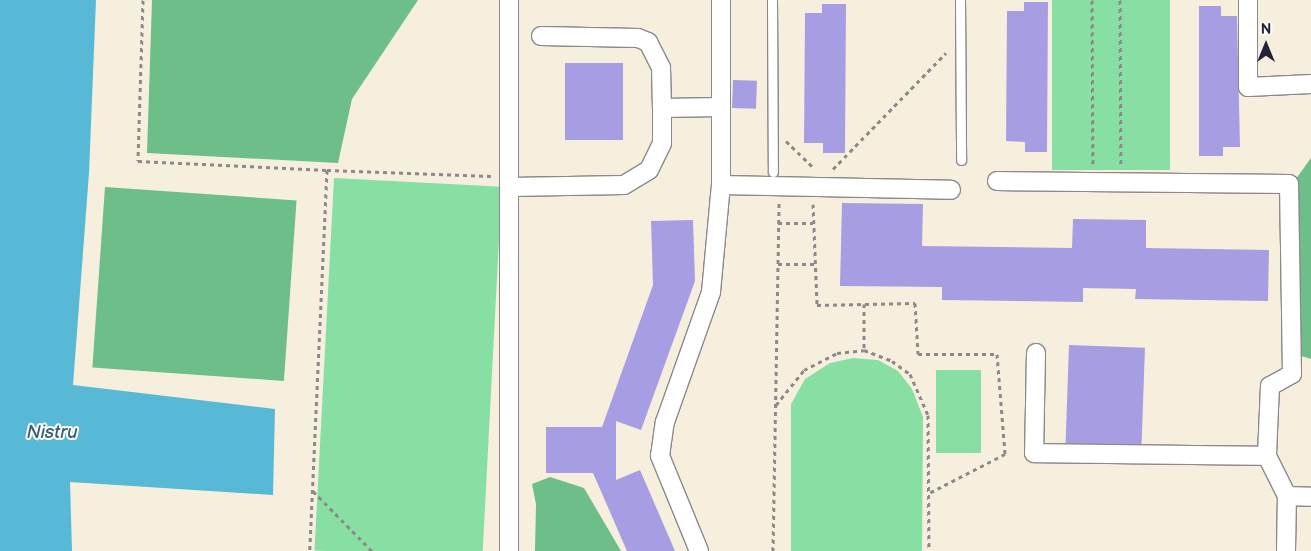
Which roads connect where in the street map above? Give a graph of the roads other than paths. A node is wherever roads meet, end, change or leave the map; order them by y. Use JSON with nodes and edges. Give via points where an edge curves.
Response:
{"nodes":[{"id":1,"x":509,"y":0,"type":"edge"},
{"id":2,"x":721,"y":0,"type":"edge"},
{"id":3,"x":772,"y":0,"type":"edge"},
{"id":4,"x":960,"y":0,"type":"edge"},
{"id":5,"x":1248,"y":0,"type":"edge"},
{"id":6,"x":541,"y":36,"type":"dead end"},
{"id":7,"x":1311,"y":84,"type":"edge"},
{"id":8,"x":721,"y":106,"type":"junction"},
{"id":9,"x":662,"y":108,"type":"junction"},
{"id":10,"x":961,"y":160,"type":"dead end"},
{"id":11,"x":776,"y":178,"type":"junction"},
{"id":12,"x":997,"y":181,"type":"dead end"},
{"id":13,"x":510,"y":182,"type":"junction"},
{"id":14,"x":721,"y":185,"type":"junction"},
{"id":15,"x":951,"y":190,"type":"dead end"},
{"id":16,"x":1036,"y":353,"type":"dead end"},
{"id":17,"x":1267,"y":456,"type":"junction"},
{"id":18,"x":1287,"y":496,"type":"junction"},
{"id":19,"x":1311,"y":497,"type":"edge"},
{"id":20,"x":509,"y":551,"type":"edge"},
{"id":21,"x":699,"y":551,"type":"edge"},
{"id":22,"x":1286,"y":551,"type":"edge"}],
"edges":[{"from":1,"to":13,"type":"street"},
{"from":2,"to":8,"type":"street"},
{"from":3,"to":11,"type":"lane"},
{"from":4,"to":10,"type":"lane"},
{"from":5,"to":7,"type":"street","via":[[1248,87]]},
{"from":6,"to":9,"type":"street","via":[[638,38],[648,42],[661,68]]},
{"from":8,"to":9,"type":"street"},
{"from":8,"to":14,"type":"street"},
{"from":9,"to":13,"type":"street","via":[[662,143],[649,170],[624,185]]},
{"from":11,"to":14,"type":"street"},
{"from":11,"to":15,"type":"street"},
{"from":12,"to":17,"type":"street","via":[[1289,184],[1292,374],[1270,386]]},
{"from":13,"to":20,"type":"street"},
{"from":14,"to":21,"type":"street","via":[[711,292],[665,422],[660,456]]},
{"from":16,"to":17,"type":"street","via":[[1034,453]]},
{"from":17,"to":18,"type":"street"},
{"from":18,"to":19,"type":"street"},
{"from":18,"to":22,"type":"street"}]}
